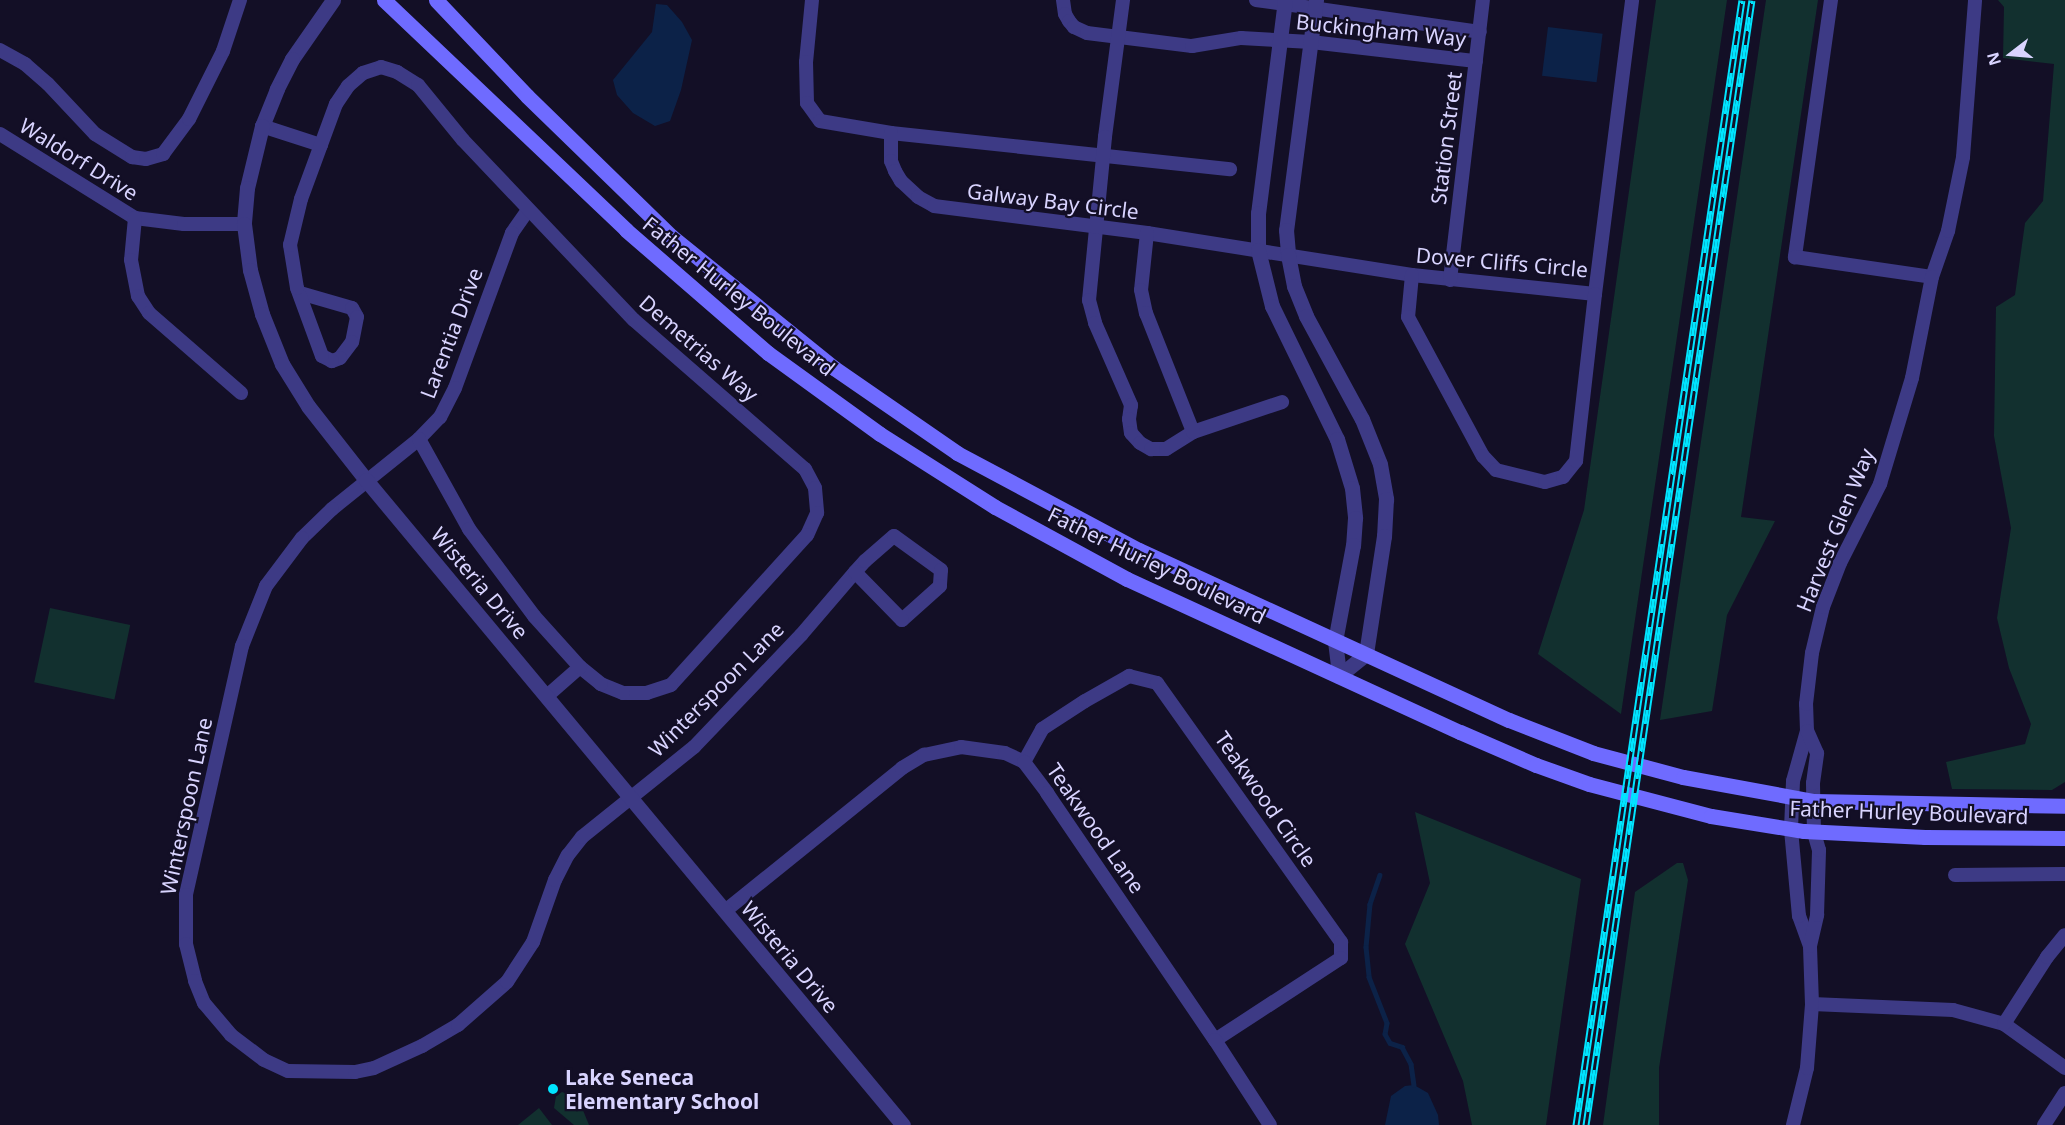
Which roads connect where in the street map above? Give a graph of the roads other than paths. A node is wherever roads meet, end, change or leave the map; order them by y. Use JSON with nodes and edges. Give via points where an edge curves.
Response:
{"nodes":[{"id":1,"x":240,"y":0,"type":"edge"},
{"id":2,"x":333,"y":0,"type":"edge"},
{"id":3,"x":384,"y":0,"type":"edge"},
{"id":4,"x":436,"y":0,"type":"edge"},
{"id":5,"x":812,"y":0,"type":"edge"},
{"id":6,"x":1063,"y":0,"type":"edge"},
{"id":7,"x":1122,"y":0,"type":"edge"},
{"id":8,"x":1256,"y":0,"type":"edge"},
{"id":9,"x":1484,"y":0,"type":"edge"},
{"id":10,"x":1632,"y":0,"type":"edge"},
{"id":11,"x":1832,"y":0,"type":"edge"},
{"id":12,"x":1975,"y":0,"type":"edge"},
{"id":13,"x":1285,"y":3,"type":"edge"},
{"id":14,"x":1315,"y":5,"type":"edge"},
{"id":15,"x":1480,"y":32,"type":"junction"},
{"id":16,"x":1118,"y":37,"type":"junction"},
{"id":17,"x":1280,"y":40,"type":"junction"},
{"id":18,"x":1311,"y":42,"type":"junction"},
{"id":19,"x":0,"y":50,"type":"edge"},
{"id":20,"x":1476,"y":62,"type":"junction"},
{"id":21,"x":262,"y":126,"type":"junction"},
{"id":22,"x":891,"y":132,"type":"junction"},
{"id":23,"x":0,"y":134,"type":"edge"},
{"id":24,"x":321,"y":145,"type":"junction"},
{"id":25,"x":1103,"y":156,"type":"junction"},
{"id":26,"x":1230,"y":169,"type":"dead end"},
{"id":27,"x":528,"y":210,"type":"junction"},
{"id":28,"x":135,"y":218,"type":"junction"},
{"id":29,"x":244,"y":224,"type":"junction"},
{"id":30,"x":1095,"y":226,"type":"junction"},
{"id":31,"x":1147,"y":233,"type":"junction"},
{"id":32,"x":1258,"y":250,"type":"junction"},
{"id":33,"x":1288,"y":255,"type":"junction"},
{"id":34,"x":1412,"y":275,"type":"junction"},
{"id":35,"x":1932,"y":277,"type":"junction"},
{"id":36,"x":1450,"y":280,"type":"junction"},
{"id":37,"x":300,"y":293,"type":"junction"},
{"id":38,"x":1594,"y":294,"type":"junction"},
{"id":39,"x":241,"y":393,"type":"dead end"},
{"id":40,"x":1282,"y":402,"type":"dead end"},
{"id":41,"x":1193,"y":432,"type":"junction"},
{"id":42,"x":420,"y":439,"type":"junction"},
{"id":43,"x":366,"y":480,"type":"junction"},
{"id":44,"x":855,"y":572,"type":"junction"},
{"id":45,"x":1335,"y":641,"type":"junction"},
{"id":46,"x":1366,"y":654,"type":"junction"},
{"id":47,"x":580,"y":667,"type":"junction"},
{"id":48,"x":1339,"y":676,"type":"junction"},
{"id":49,"x":547,"y":696,"type":"junction"},
{"id":50,"x":1807,"y":731,"type":"junction"},
{"id":51,"x":1024,"y":762,"type":"junction"},
{"id":52,"x":1792,"y":797,"type":"junction"},
{"id":53,"x":631,"y":798,"type":"junction"},
{"id":54,"x":1814,"y":801,"type":"junction"},
{"id":55,"x":2065,"y":806,"type":"edge"},
{"id":56,"x":1791,"y":829,"type":"junction"},
{"id":57,"x":1814,"y":832,"type":"junction"},
{"id":58,"x":2065,"y":838,"type":"edge"},
{"id":59,"x":2065,"y":874,"type":"edge"},
{"id":60,"x":1955,"y":875,"type":"dead end"},
{"id":61,"x":725,"y":911,"type":"junction"},
{"id":62,"x":2065,"y":935,"type":"edge"},
{"id":63,"x":1810,"y":946,"type":"junction"},
{"id":64,"x":1812,"y":1004,"type":"junction"},
{"id":65,"x":2004,"y":1024,"type":"junction"},
{"id":66,"x":1215,"y":1040,"type":"junction"},
{"id":67,"x":2065,"y":1068,"type":"edge"},
{"id":68,"x":2065,"y":1093,"type":"edge"},
{"id":69,"x":903,"y":1125,"type":"edge"},
{"id":70,"x":1270,"y":1125,"type":"edge"},
{"id":71,"x":1793,"y":1125,"type":"edge"},
{"id":72,"x":2044,"y":1125,"type":"edge"}],
"edges":[{"from":1,"to":19,"type":"street","via":[[223,51],[189,119],[163,154],[146,159],[132,157],[95,134],[48,84],[25,64]]},
{"from":2,"to":21,"type":"street","name":"Wisteria Drive","via":[[292,59]]},
{"from":3,"to":48,"type":"main road","name":"Father Hurley Boulevard","via":[[635,238],[768,353],[880,434],[995,507],[1127,579]]},
{"from":4,"to":45,"type":"main road","name":"Father Hurley Boulevard","via":[[671,236],[834,368],[957,453],[1139,550]]},
{"from":5,"to":22,"type":"street","via":[[807,103],[820,121]]},
{"from":6,"to":16,"type":"street","name":"Buckingham Way","via":[[1065,14],[1074,27]]},
{"from":7,"to":16,"type":"street"},
{"from":8,"to":13,"type":"street","name":"Buckingham Way"},
{"from":9,"to":15,"type":"street","name":"Station Street"},
{"from":10,"to":38,"type":"street","name":"Dover Cliffs Circle"},
{"from":11,"to":35,"type":"street","via":[[1795,256]]},
{"from":12,"to":35,"type":"street","name":"Harvest Glen Way","via":[[1963,157],[1948,231]]},
{"from":13,"to":14,"type":"street","name":"Buckingham Way"},
{"from":13,"to":17,"type":"street"},
{"from":14,"to":15,"type":"street","name":"Buckingham Way"},
{"from":14,"to":18,"type":"street"},
{"from":15,"to":20,"type":"street","name":"Station Street"},
{"from":16,"to":17,"type":"street","name":"Buckingham Way","via":[[1192,46],[1241,38]]},
{"from":16,"to":25,"type":"street"},
{"from":17,"to":18,"type":"street","name":"Buckingham Way"},
{"from":17,"to":32,"type":"street","via":[[1258,213]]},
{"from":18,"to":20,"type":"street","name":"Buckingham Way"},
{"from":18,"to":33,"type":"street","via":[[1286,230]]},
{"from":20,"to":36,"type":"street","name":"Station Street"},
{"from":21,"to":24,"type":"street"},
{"from":21,"to":29,"type":"street","name":"Wisteria Drive","via":[[247,188]]},
{"from":22,"to":25,"type":"street"},
{"from":22,"to":30,"type":"street","name":"Galway Bay Circle","via":[[891,162],[895,171],[926,203]]},
{"from":23,"to":28,"type":"street","name":"Waldorf Drive"},
{"from":24,"to":27,"type":"street","name":"Demetrias Way","via":[[336,104],[348,86],[363,73],[381,67],[418,85]]},
{"from":24,"to":37,"type":"street","name":"Demetrias Way","via":[[301,199],[290,245]]},
{"from":25,"to":26,"type":"street"},
{"from":25,"to":30,"type":"street"},
{"from":27,"to":42,"type":"street","name":"Larentia Drive","via":[[512,232],[455,388],[440,417]]},
{"from":27,"to":47,"type":"street","name":"Demetrias Way","via":[[634,320],[805,468],[815,488],[817,513],[807,535],[671,685],[647,693],[623,693],[601,684]]},
{"from":28,"to":29,"type":"street","name":"Waldorf Drive","via":[[184,224]]},
{"from":28,"to":39,"type":"street","via":[[131,260],[138,296],[149,313]]},
{"from":29,"to":43,"type":"street","name":"Wisteria Drive","via":[[250,270],[282,364],[308,406]]},
{"from":30,"to":31,"type":"street","name":"Galway Bay Circle"},
{"from":30,"to":41,"type":"street","via":[[1089,300],[1131,405],[1131,433],[1151,449],[1166,449]]},
{"from":31,"to":32,"type":"street","name":"Galway Bay Circle"},
{"from":31,"to":41,"type":"street","via":[[1141,290],[1146,313]]},
{"from":32,"to":33,"type":"street","name":"Dover Cliffs Circle"},
{"from":32,"to":45,"type":"street","via":[[1272,306],[1337,439],[1352,488],[1353,545]]},
{"from":33,"to":34,"type":"street","name":"Dover Cliffs Circle"},
{"from":33,"to":46,"type":"street","via":[[1294,286],[1306,316],[1362,419],[1380,464],[1386,499],[1384,536]]},
{"from":34,"to":36,"type":"street","name":"Dover Cliffs Circle"},
{"from":34,"to":38,"type":"street","via":[[1407,317],[1483,456],[1496,470],[1545,482],[1563,477],[1576,461]]},
{"from":35,"to":50,"type":"street","name":"Harvest Glen Way","via":[[1912,378],[1880,484],[1840,563],[1823,607],[1812,653]]},
{"from":36,"to":38,"type":"street","name":"Dover Cliffs Circle"},
{"from":37,"to":37,"type":"street","name":"Demetrias Way","via":[[352,308],[357,316],[352,342],[340,358],[332,361],[322,356]]},
{"from":40,"to":41,"type":"street"},
{"from":42,"to":43,"type":"street","name":"Larentia Drive"},
{"from":42,"to":47,"type":"street","name":"Demetrias Way","via":[[469,529],[534,616]]},
{"from":43,"to":49,"type":"street","name":"Wisteria Drive"},
{"from":43,"to":53,"type":"street","name":"Winterspoon Lane","via":[[302,538],[266,586],[242,645],[186,895],[186,944],[204,1003],[231,1035],[264,1060],[288,1071],[354,1072],[374,1068],[423,1046],[475,1012],[507,982],[533,942],[568,855],[582,837]]},
{"from":44,"to":44,"type":"street","name":"Winterspoon Lane","via":[[894,536],[941,570],[940,586],[902,620]]},
{"from":44,"to":53,"type":"street","name":"Winterspoon Lane","via":[[694,747]]},
{"from":45,"to":46,"type":"main road","name":"Father Hurley Boulevard"},
{"from":45,"to":48,"type":"street"},
{"from":46,"to":48,"type":"street"},
{"from":46,"to":52,"type":"main road","name":"Father Hurley Boulevard","via":[[1509,720],[1593,753],[1683,777]]},
{"from":47,"to":49,"type":"street"},
{"from":48,"to":56,"type":"main road","name":"Father Hurley Boulevard","via":[[1536,765],[1589,784],[1678,808]]},
{"from":49,"to":53,"type":"street","name":"Wisteria Drive"},
{"from":50,"to":52,"type":"street","name":"Harvest Glen Way"},
{"from":50,"to":54,"type":"street","name":"Harvest Glen Way","via":[[1816,753]]},
{"from":51,"to":61,"type":"street","name":"Teakwood Lane","via":[[1005,753],[962,747],[924,755],[902,768]]},
{"from":51,"to":66,"type":"street","name":"Teakwood Lane"},
{"from":51,"to":66,"type":"street","name":"Teakwood Circle","via":[[1042,729],[1084,701],[1129,676],[1157,683],[1341,942],[1341,958]]},
{"from":52,"to":54,"type":"main road","name":"Father Hurley Boulevard"},
{"from":52,"to":56,"type":"street","name":"Harvest Glen Way"},
{"from":53,"to":61,"type":"street","name":"Wisteria Drive"},
{"from":54,"to":55,"type":"main road","name":"Father Hurley Boulevard"},
{"from":54,"to":57,"type":"street","name":"Harvest Glen Way"},
{"from":56,"to":57,"type":"main road","name":"Father Hurley Boulevard"},
{"from":56,"to":63,"type":"street","name":"Harvest Glen Way","via":[[1799,916]]},
{"from":57,"to":58,"type":"main road","name":"Father Hurley Boulevard"},
{"from":57,"to":63,"type":"street","name":"Harvest Glen Way","via":[[1818,850],[1817,915]]},
{"from":59,"to":60,"type":"street"},
{"from":61,"to":69,"type":"street","name":"Wisteria Drive"},
{"from":62,"to":65,"type":"street"},
{"from":63,"to":64,"type":"street"},
{"from":64,"to":65,"type":"street","via":[[1953,1010]]},
{"from":64,"to":71,"type":"street","via":[[1807,1068]]},
{"from":65,"to":67,"type":"street"},
{"from":66,"to":70,"type":"street","name":"Teakwood Lane"},
{"from":68,"to":72,"type":"street"}]}
